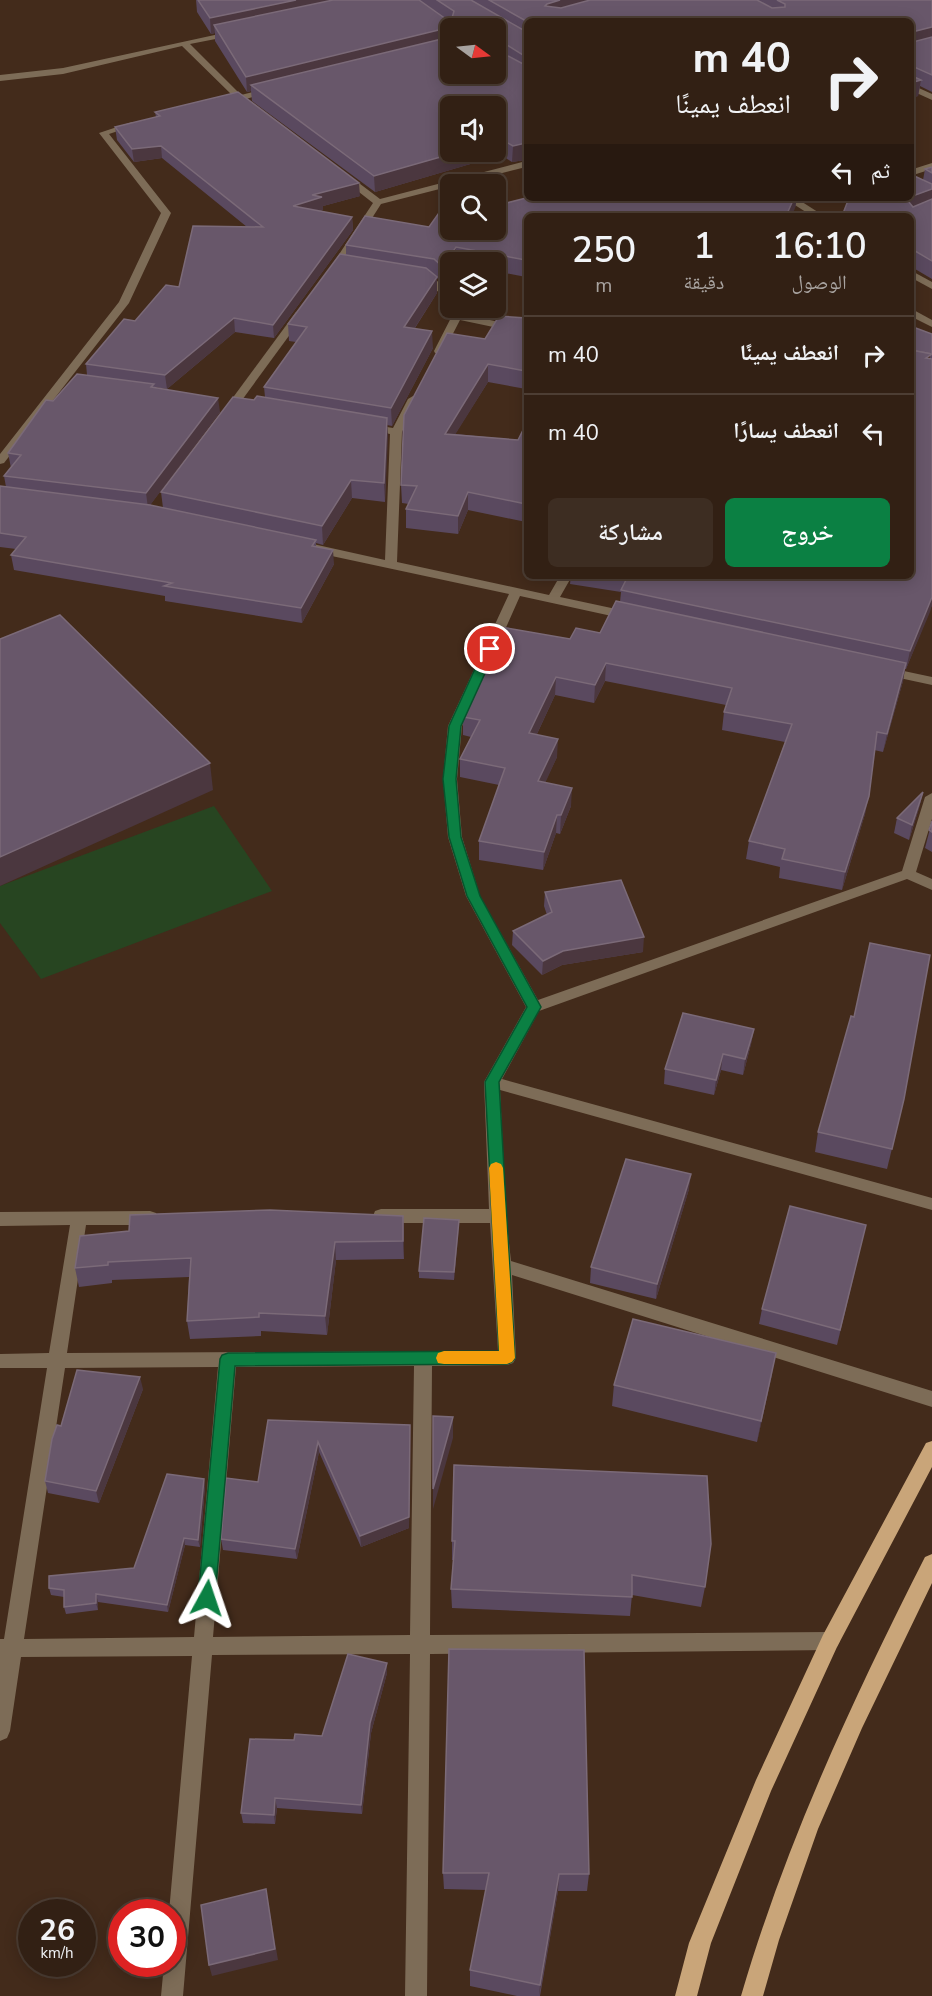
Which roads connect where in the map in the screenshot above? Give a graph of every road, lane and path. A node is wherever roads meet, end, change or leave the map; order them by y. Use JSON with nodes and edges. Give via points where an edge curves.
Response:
{"nodes":[{"id":1,"x":241,"y":31,"type":"edge"},
{"id":2,"x":184,"y":43,"type":"junction"},
{"id":3,"x":0,"y":78,"type":"edge"},
{"id":4,"x":283,"y":87,"type":"edge"},
{"id":5,"x":914,"y":88,"type":"edge"},
{"id":6,"x":932,"y":97,"type":"edge"},
{"id":7,"x":238,"y":98,"type":"junction"},
{"id":8,"x":216,"y":104,"type":"edge"},
{"id":9,"x":257,"y":112,"type":"edge"},
{"id":10,"x":148,"y":121,"type":"edge"},
{"id":11,"x":524,"y":165,"type":"edge"},
{"id":12,"x":932,"y":166,"type":"edge"},
{"id":13,"x":332,"y":167,"type":"edge"},
{"id":14,"x":914,"y":172,"type":"edge"},
{"id":15,"x":794,"y":201,"type":"edge"},
{"id":16,"x":378,"y":202,"type":"junction"},
{"id":17,"x":814,"y":213,"type":"edge"},
{"id":18,"x":337,"y":265,"type":"junction"},
{"id":19,"x":349,"y":267,"type":"edge"},
{"id":20,"x":914,"y":275,"type":"edge"},
{"id":21,"x":407,"y":276,"type":"edge"},
{"id":22,"x":323,"y":284,"type":"edge"},
{"id":23,"x":932,"y":286,"type":"edge"},
{"id":24,"x":440,"y":289,"type":"edge"},
{"id":25,"x":310,"y":302,"type":"edge"},
{"id":26,"x":914,"y":313,"type":"edge"},
{"id":27,"x":456,"y":318,"type":"edge"},
{"id":28,"x":480,"y":318,"type":"edge"},
{"id":29,"x":932,"y":324,"type":"edge"},
{"id":30,"x":524,"y":330,"type":"edge"},
{"id":31,"x":435,"y":358,"type":"edge"},
{"id":32,"x":418,"y":390,"type":"edge"},
{"id":33,"x":220,"y":423,"type":"edge"},
{"id":34,"x":361,"y":426,"type":"edge"},
{"id":35,"x":396,"y":432,"type":"junction"},
{"id":36,"x":0,"y":461,"type":"edge"},
{"id":37,"x":300,"y":546,"type":"edge"},
{"id":38,"x":391,"y":565,"type":"junction"},
{"id":39,"x":564,"y":579,"type":"edge"},
{"id":40,"x":516,"y":592,"type":"junction"},
{"id":41,"x":552,"y":600,"type":"junction"},
{"id":42,"x":644,"y":620,"type":"edge"},
{"id":43,"x":874,"y":669,"type":"edge"},
{"id":44,"x":932,"y":681,"type":"edge"},
{"id":45,"x":932,"y":797,"type":"edge"},
{"id":46,"x":908,"y":874,"type":"junction"},
{"id":47,"x":932,"y":885,"type":"edge"},
{"id":48,"x":534,"y":1007,"type":"junction"},
{"id":49,"x":492,"y":1082,"type":"junction"},
{"id":50,"x":932,"y":1204,"type":"edge"},
{"id":51,"x":366,"y":1216,"type":"edge"},
{"id":52,"x":498,"y":1216,"type":"junction"},
{"id":53,"x":80,"y":1218,"type":"junction"},
{"id":54,"x":163,"y":1218,"type":"edge"},
{"id":55,"x":0,"y":1219,"type":"edge"},
{"id":56,"x":503,"y":1265,"type":"junction"},
{"id":57,"x":423,"y":1358,"type":"junction"},
{"id":58,"x":228,"y":1359,"type":"junction"},
{"id":59,"x":58,"y":1360,"type":"junction"},
{"id":60,"x":0,"y":1361,"type":"edge"},
{"id":61,"x":932,"y":1399,"type":"edge"},
{"id":62,"x":932,"y":1449,"type":"edge"},
{"id":63,"x":932,"y":1563,"type":"edge"},
{"id":64,"x":830,"y":1641,"type":"junction"},
{"id":65,"x":420,"y":1644,"type":"junction"},
{"id":66,"x":202,"y":1646,"type":"junction"},
{"id":67,"x":7,"y":1648,"type":"edge"},
{"id":68,"x":0,"y":1731,"type":"edge"},
{"id":69,"x":172,"y":1996,"type":"edge"},
{"id":70,"x":416,"y":1996,"type":"edge"},
{"id":71,"x":686,"y":1996,"type":"edge"},
{"id":72,"x":752,"y":1996,"type":"edge"}],
"edges":[{"from":1,"to":2,"type":"street"},
{"from":2,"to":3,"type":"street","via":[[63,71]]},
{"from":2,"to":7,"type":"street"},
{"from":4,"to":7,"type":"street"},
{"from":5,"to":6,"type":"street"},
{"from":7,"to":8,"type":"street"},
{"from":7,"to":9,"type":"street"},
{"from":10,"to":36,"type":"street","via":[[103,133],[166,213],[124,303],[70,380]]},
{"from":11,"to":16,"type":"street"},
{"from":12,"to":14,"type":"street"},
{"from":13,"to":16,"type":"street"},
{"from":15,"to":17,"type":"street"},
{"from":16,"to":18,"type":"street"},
{"from":18,"to":19,"type":"street"},
{"from":18,"to":22,"type":"street"},
{"from":20,"to":23,"type":"street"},
{"from":21,"to":24,"type":"street","via":[[430,280]]},
{"from":25,"to":33,"type":"street"},
{"from":26,"to":29,"type":"street"},
{"from":27,"to":31,"type":"street"},
{"from":28,"to":30,"type":"street"},
{"from":32,"to":35,"type":"street"},
{"from":34,"to":35,"type":"street"},
{"from":35,"to":38,"type":"street"},
{"from":37,"to":38,"type":"street"},
{"from":38,"to":40,"type":"street"},
{"from":39,"to":41,"type":"street"},
{"from":40,"to":41,"type":"street"},
{"from":40,"to":48,"type":"street","via":[[455,726],[450,779],[455,837],[473,896]]},
{"from":41,"to":42,"type":"street"},
{"from":43,"to":44,"type":"street"},
{"from":45,"to":46,"type":"street"},
{"from":46,"to":47,"type":"street"},
{"from":46,"to":48,"type":"street"},
{"from":48,"to":49,"type":"street"},
{"from":49,"to":50,"type":"street"},
{"from":49,"to":52,"type":"street"},
{"from":51,"to":52,"type":"street"},
{"from":52,"to":56,"type":"street"},
{"from":53,"to":54,"type":"street"},
{"from":53,"to":55,"type":"street"},
{"from":53,"to":59,"type":"street"},
{"from":56,"to":57,"type":"street","via":[[507,1358]]},
{"from":56,"to":61,"type":"street"},
{"from":57,"to":58,"type":"street"},
{"from":57,"to":65,"type":"street"},
{"from":58,"to":59,"type":"street"},
{"from":58,"to":66,"type":"street"},
{"from":59,"to":60,"type":"street"},
{"from":59,"to":67,"type":"street"},
{"from":62,"to":64,"type":"main road"},
{"from":63,"to":72,"type":"main road","via":[[891,1644],[802,1844]]},
{"from":64,"to":65,"type":"street"},
{"from":64,"to":71,"type":"main road","via":[[759,1797],[700,1943]]},
{"from":65,"to":66,"type":"street"},
{"from":65,"to":70,"type":"street"},
{"from":66,"to":67,"type":"street"},
{"from":66,"to":69,"type":"street"},
{"from":67,"to":68,"type":"street"}]}
